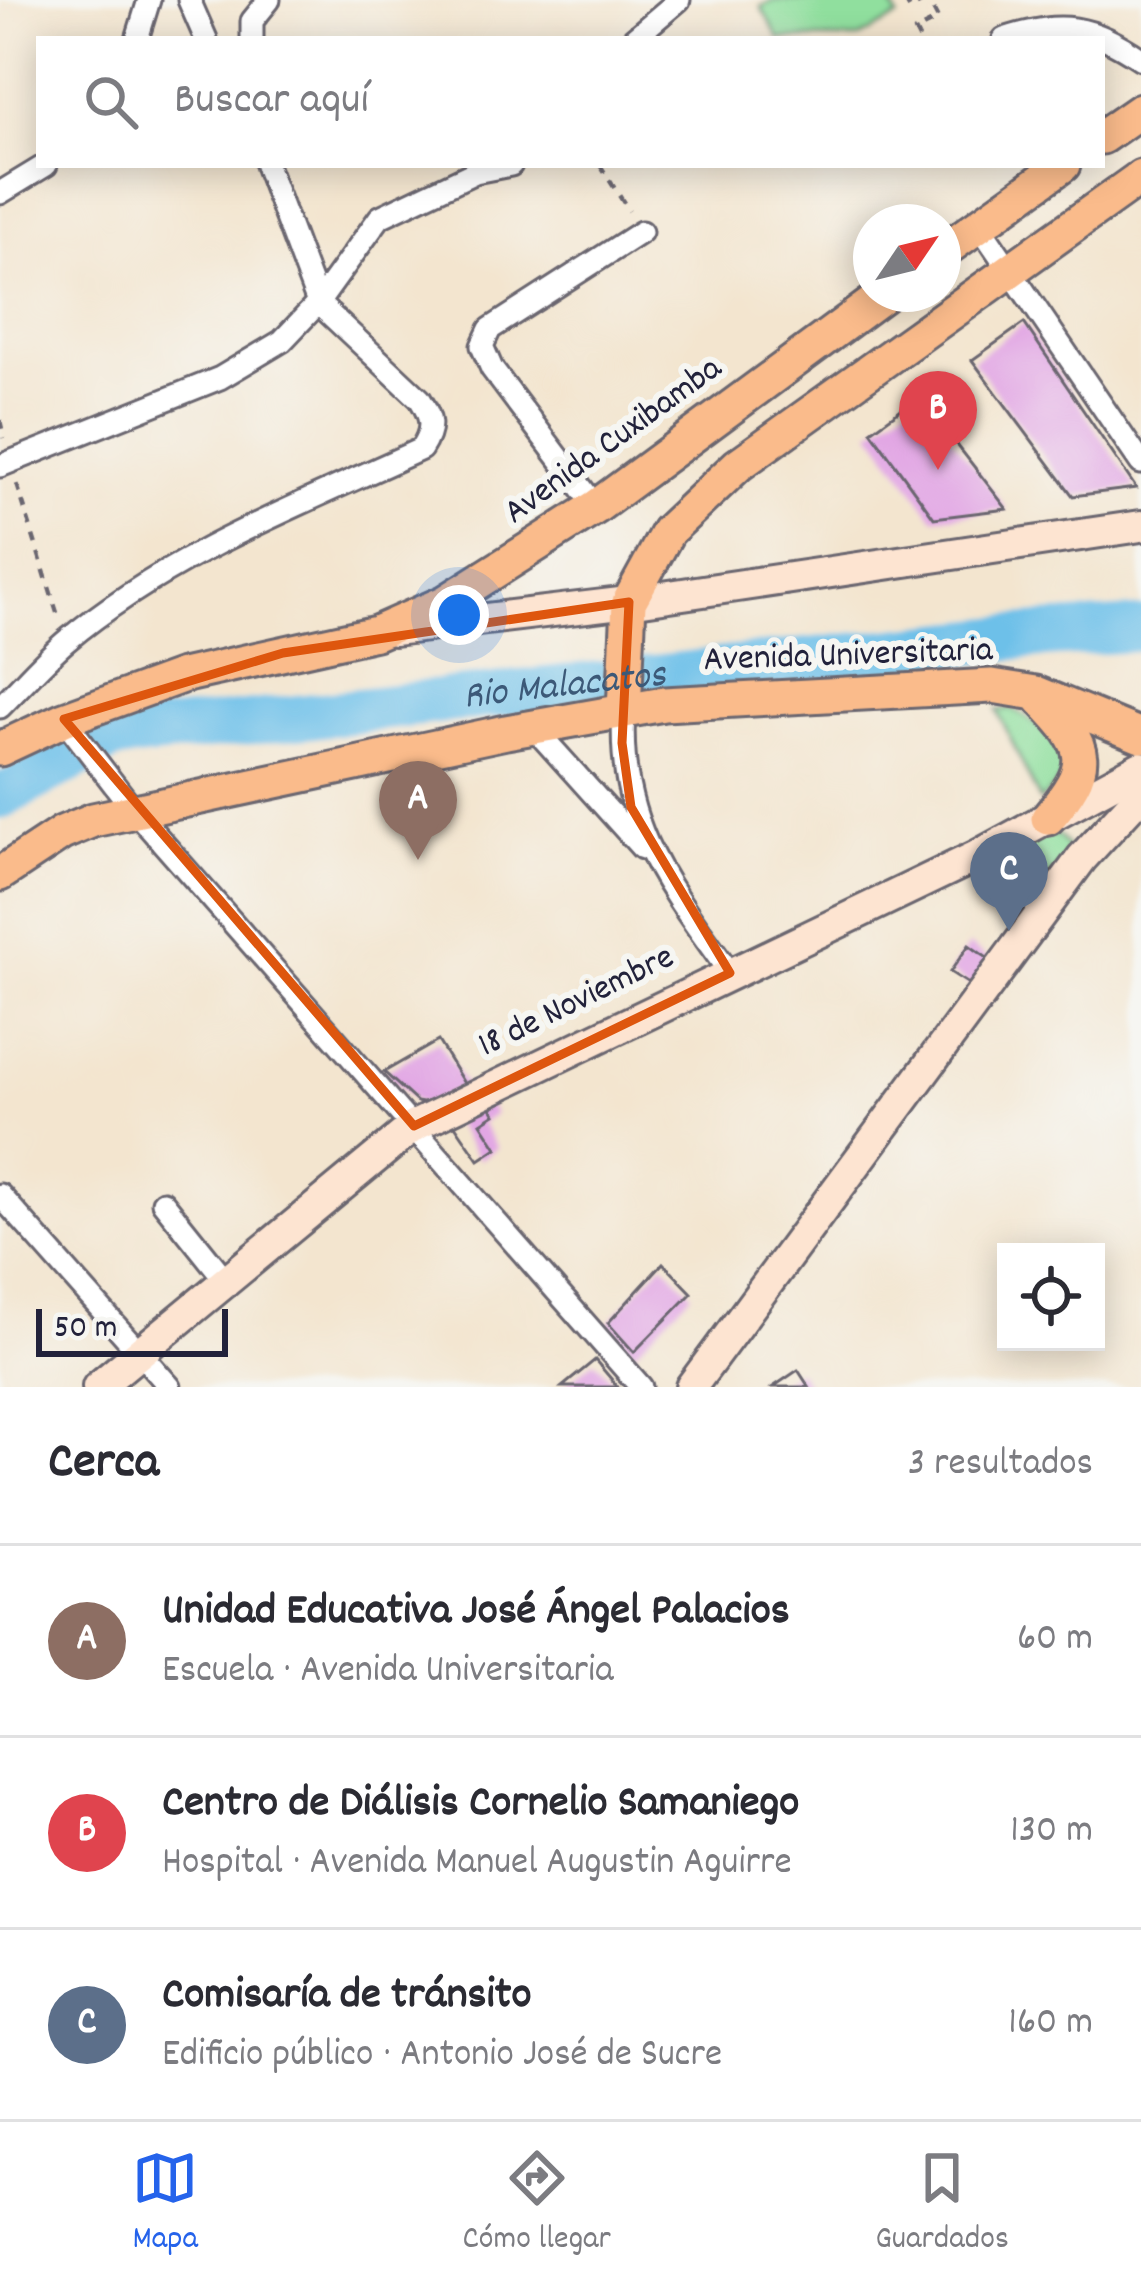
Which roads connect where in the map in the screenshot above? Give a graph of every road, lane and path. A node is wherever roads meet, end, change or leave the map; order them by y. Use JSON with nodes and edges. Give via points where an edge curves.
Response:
{"nodes":[{"id":1,"x":149,"y":0,"type":"edge"},
{"id":2,"x":189,"y":0,"type":"edge"},
{"id":3,"x":268,"y":0,"type":"edge"},
{"id":4,"x":679,"y":0,"type":"edge"},
{"id":5,"x":904,"y":0,"type":"edge"},
{"id":6,"x":927,"y":0,"type":"edge"},
{"id":7,"x":138,"y":36,"type":"edge"},
{"id":8,"x":205,"y":36,"type":"edge"},
{"id":9,"x":252,"y":36,"type":"edge"},
{"id":10,"x":637,"y":36,"type":"edge"},
{"id":11,"x":918,"y":36,"type":"edge"},
{"id":12,"x":1018,"y":36,"type":"edge"},
{"id":13,"x":1141,"y":59,"type":"edge"},
{"id":14,"x":1141,"y":110,"type":"edge"},
{"id":15,"x":1105,"y":135,"type":"edge"},
{"id":16,"x":40,"y":168,"type":"edge"},
{"id":17,"x":267,"y":168,"type":"edge"},
{"id":18,"x":480,"y":168,"type":"edge"},
{"id":19,"x":602,"y":168,"type":"edge"},
{"id":20,"x":1059,"y":168,"type":"edge"},
{"id":21,"x":1141,"y":177,"type":"edge"},
{"id":22,"x":0,"y":193,"type":"edge"},
{"id":23,"x":979,"y":225,"type":"junction"},
{"id":24,"x":641,"y":232,"type":"joint"},
{"id":25,"x":961,"y":238,"type":"edge"},
{"id":26,"x":1010,"y":272,"type":"junction"},
{"id":27,"x":318,"y":303,"type":"junction"},
{"id":28,"x":861,"y":312,"type":"edge"},
{"id":29,"x":0,"y":420,"type":"edge"},
{"id":30,"x":1141,"y":463,"type":"edge"},
{"id":31,"x":5,"y":464,"type":"edge"},
{"id":32,"x":596,"y":507,"type":"junction"},
{"id":33,"x":1141,"y":526,"type":"edge"},
{"id":34,"x":629,"y":602,"type":"junction"},
{"id":35,"x":376,"y":633,"type":"junction"},
{"id":36,"x":66,"y":641,"type":"junction"},
{"id":37,"x":1036,"y":693,"type":"junction"},
{"id":38,"x":0,"y":707,"type":"edge"},
{"id":39,"x":624,"y":711,"type":"junction"},
{"id":40,"x":69,"y":725,"type":"junction"},
{"id":41,"x":533,"y":728,"type":"junction"},
{"id":42,"x":1141,"y":736,"type":"edge"},
{"id":43,"x":0,"y":748,"type":"edge"},
{"id":44,"x":1141,"y":767,"type":"edge"},
{"id":45,"x":1141,"y":794,"type":"edge"},
{"id":46,"x":127,"y":801,"type":"junction"},
{"id":47,"x":1045,"y":820,"type":"junction"},
{"id":48,"x":1082,"y":858,"type":"junction"},
{"id":49,"x":658,"y":867,"type":"junction"},
{"id":50,"x":0,"y":874,"type":"edge"},
{"id":51,"x":730,"y":973,"type":"junction"},
{"id":52,"x":414,"y":1126,"type":"junction"},
{"id":53,"x":0,"y":1195,"type":"edge"},
{"id":54,"x":163,"y":1202,"type":"dead end"},
{"id":55,"x":227,"y":1282,"type":"junction"},
{"id":56,"x":142,"y":1352,"type":"junction"},
{"id":57,"x":98,"y":1387,"type":"edge"},
{"id":58,"x":170,"y":1387,"type":"edge"},
{"id":59,"x":641,"y":1387,"type":"edge"},
{"id":60,"x":691,"y":1387,"type":"edge"}],
"edges":[{"from":1,"to":7,"type":"street"},
{"from":2,"to":8,"type":"street"},
{"from":3,"to":9,"type":"street","via":[[252,21]]},
{"from":4,"to":10,"type":"street"},
{"from":5,"to":6,"type":"path","via":[[910,9]]},
{"from":6,"to":11,"type":"path","via":[[938,19]]},
{"from":12,"to":13,"type":"street","via":[[1066,26],[1102,34]]},
{"from":14,"to":15,"type":"main road"},
{"from":16,"to":22,"type":"street"},
{"from":17,"to":27,"type":"street"},
{"from":18,"to":27,"type":"street","via":[[380,217]]},
{"from":19,"to":24,"type":"path"},
{"from":20,"to":23,"type":"main road"},
{"from":21,"to":26,"type":"main road"},
{"from":23,"to":25,"type":"main road"},
{"from":23,"to":26,"type":"street"},
{"from":24,"to":32,"type":"street","via":[[490,328],[482,346]]},
{"from":26,"to":30,"type":"street"},
{"from":26,"to":34,"type":"main road","via":[[738,465],[668,531]]},
{"from":27,"to":31,"type":"street","via":[[282,341],[220,378]]},
{"from":27,"to":36,"type":"street","via":[[420,399],[431,416],[421,449],[206,549]]},
{"from":28,"to":32,"type":"main road","name":"Avenida Cuxibamba"},
{"from":29,"to":31,"type":"path"},
{"from":31,"to":36,"type":"path"},
{"from":32,"to":35,"type":"main road","name":"Avenida Cuxibamba","via":[[462,593]]},
{"from":33,"to":34,"type":"street"},
{"from":34,"to":35,"type":"street"},
{"from":34,"to":39,"type":"main road"},
{"from":35,"to":40,"type":"main road","name":"Avenida Cuxibamba","via":[[182,676]]},
{"from":36,"to":38,"type":"street"},
{"from":37,"to":39,"type":"main road","name":"Avenida Universitaria","via":[[992,686]]},
{"from":37,"to":42,"type":"main road","name":"Avenida Universitaria"},
{"from":37,"to":47,"type":"main road","via":[[1073,735],[1082,761],[1078,782]]},
{"from":39,"to":41,"type":"main road","name":"Avenida Universitaria"},
{"from":39,"to":49,"type":"street","via":[[624,776]]},
{"from":40,"to":43,"type":"main road","name":"Avenida Cuxibamba"},
{"from":40,"to":46,"type":"street"},
{"from":41,"to":46,"type":"main road","name":"Avenida Universitaria"},
{"from":41,"to":49,"type":"street"},
{"from":44,"to":47,"type":"street","name":"18 de Noviembre"},
{"from":45,"to":48,"type":"street"},
{"from":46,"to":50,"type":"main road","name":"Avenida Universitaria"},
{"from":46,"to":52,"type":"street"},
{"from":47,"to":48,"type":"street","via":[[1073,832]]},
{"from":47,"to":51,"type":"street","name":"18 de Noviembre"},
{"from":48,"to":60,"type":"street"},
{"from":49,"to":51,"type":"street"},
{"from":51,"to":52,"type":"street","name":"18 de Noviembre"},
{"from":52,"to":55,"type":"street","name":"18 de Noviembre"},
{"from":52,"to":59,"type":"street"},
{"from":53,"to":56,"type":"street"},
{"from":54,"to":55,"type":"street"},
{"from":55,"to":56,"type":"street","name":"18 de Noviembre"},
{"from":56,"to":57,"type":"street","name":"18 de Noviembre"},
{"from":56,"to":58,"type":"street"}]}
